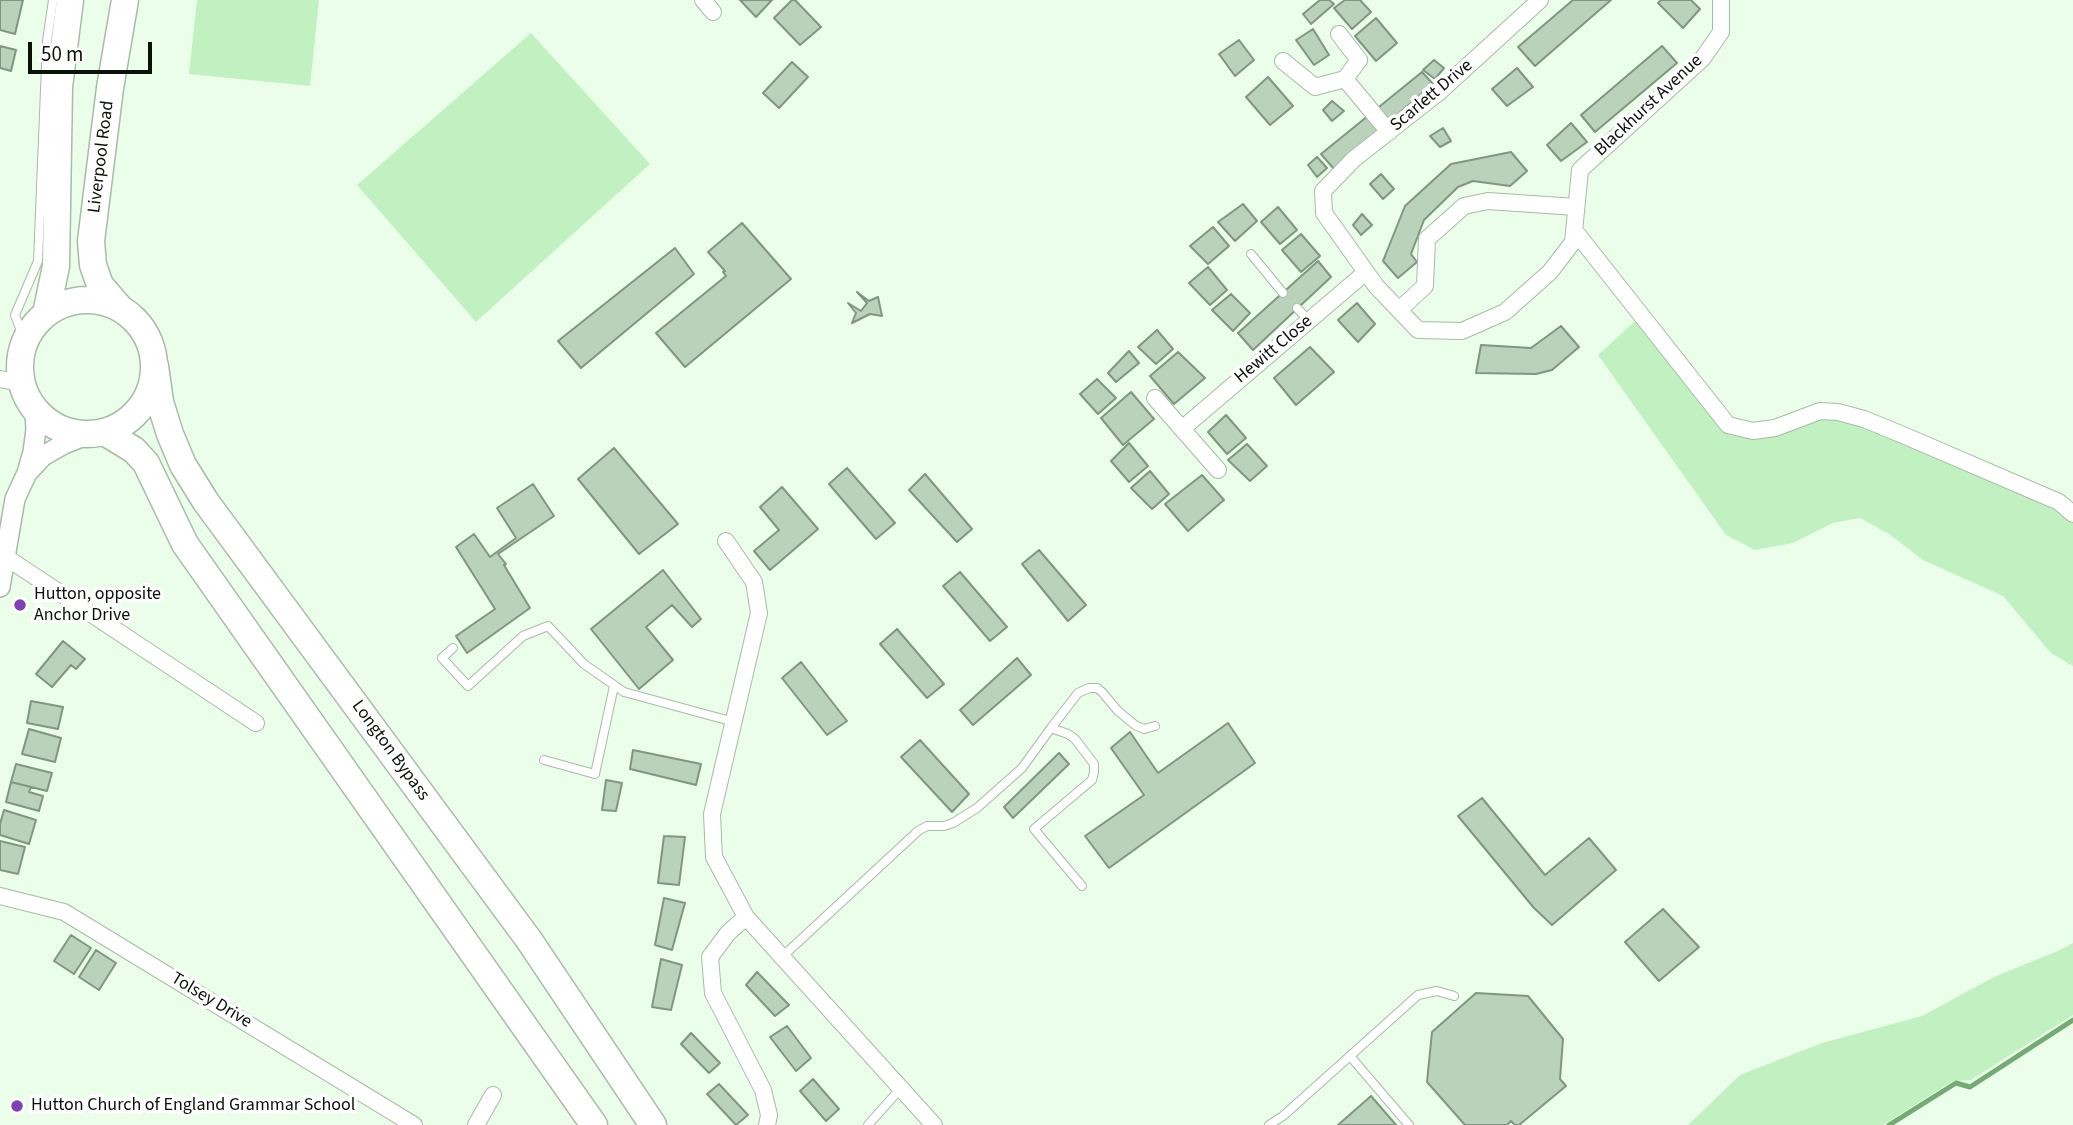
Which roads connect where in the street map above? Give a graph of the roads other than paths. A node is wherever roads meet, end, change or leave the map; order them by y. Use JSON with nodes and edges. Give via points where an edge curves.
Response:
{"nodes":[{"id":1,"x":53,"y":0,"type":"edge"},
{"id":2,"x":70,"y":0,"type":"edge"},
{"id":3,"x":125,"y":0,"type":"edge"},
{"id":4,"x":1540,"y":0,"type":"edge"},
{"id":5,"x":1721,"y":0,"type":"edge"},
{"id":6,"x":1339,"y":34,"type":"dead end"},
{"id":7,"x":1283,"y":61,"type":"dead end"},
{"id":8,"x":1345,"y":79,"type":"junction"},
{"id":9,"x":1389,"y":132,"type":"junction"},
{"id":10,"x":1576,"y":208,"type":"junction"},
{"id":11,"x":1574,"y":230,"type":"junction"},
{"id":12,"x":1251,"y":254,"type":"dead end"},
{"id":13,"x":1366,"y":272,"type":"junction"},
{"id":14,"x":1283,"y":293,"type":"dead end"},
{"id":15,"x":119,"y":307,"type":"junction"},
{"id":16,"x":1297,"y":308,"type":"dead end"},
{"id":17,"x":1399,"y":310,"type":"junction"},
{"id":18,"x":46,"y":314,"type":"junction"},
{"id":19,"x":1309,"y":321,"type":"junction"},
{"id":20,"x":24,"y":339,"type":"junction"},
{"id":21,"x":155,"y":366,"type":"junction"},
{"id":22,"x":10,"y":381,"type":"edge"},
{"id":23,"x":1155,"y":398,"type":"dead end"},
{"id":24,"x":35,"y":412,"type":"junction"},
{"id":25,"x":1183,"y":428,"type":"junction"},
{"id":26,"x":96,"y":434,"type":"junction"},
{"id":27,"x":1218,"y":470,"type":"dead end"},
{"id":28,"x":27,"y":473,"type":"junction"},
{"id":29,"x":2073,"y":514,"type":"edge"},
{"id":30,"x":726,"y":541,"type":"dead end"},
{"id":31,"x":1,"y":573,"type":"edge"},
{"id":32,"x":453,"y":648,"type":"dead end"},
{"id":33,"x":614,"y":686,"type":"junction"},
{"id":34,"x":734,"y":722,"type":"junction"},
{"id":35,"x":256,"y":723,"type":"dead end"},
{"id":36,"x":1155,"y":726,"type":"dead end"},
{"id":37,"x":1051,"y":728,"type":"junction"},
{"id":38,"x":544,"y":760,"type":"dead end"},
{"id":39,"x":1082,"y":886,"type":"dead end"},
{"id":40,"x":0,"y":897,"type":"edge"},
{"id":41,"x":746,"y":917,"type":"junction"},
{"id":42,"x":782,"y":957,"type":"junction"},
{"id":43,"x":1454,"y":996,"type":"dead end"},
{"id":44,"x":1350,"y":1056,"type":"junction"},
{"id":45,"x":901,"y":1088,"type":"junction"},
{"id":46,"x":493,"y":1095,"type":"dead end"},
{"id":47,"x":414,"y":1125,"type":"edge"},
{"id":48,"x":476,"y":1125,"type":"edge"},
{"id":49,"x":594,"y":1125,"type":"edge"},
{"id":50,"x":653,"y":1125,"type":"edge"},
{"id":51,"x":767,"y":1125,"type":"edge"},
{"id":52,"x":868,"y":1125,"type":"edge"},
{"id":53,"x":934,"y":1125,"type":"edge"},
{"id":54,"x":1269,"y":1125,"type":"edge"},
{"id":55,"x":1409,"y":1125,"type":"edge"}],
"edges":[{"from":1,"to":20,"type":"lane","via":[[47,41],[38,261],[15,315]]},
{"from":2,"to":18,"type":"highway","via":[[59,87],[56,266]]},
{"from":3,"to":15,"type":"highway","name":"Liverpool Road","via":[[91,241],[100,285]]},
{"from":4,"to":9,"type":"street","name":"Scarlett Drive"},
{"from":5,"to":10,"type":"street","name":"Blackhurst Avenue","via":[[1721,32],[1703,58],[1580,170]]},
{"from":6,"to":8,"type":"street","via":[[1359,60]]},
{"from":7,"to":8,"type":"street","via":[[1315,87]]},
{"from":8,"to":9,"type":"street"},
{"from":9,"to":13,"type":"street","name":"Scarlett Drive","via":[[1323,191],[1324,213]]},
{"from":10,"to":11,"type":"street"},
{"from":10,"to":17,"type":"street","via":[[1488,201],[1464,206],[1427,239],[1425,286]]},
{"from":11,"to":17,"type":"street","via":[[1573,242],[1550,272],[1504,312],[1462,331],[1418,330]]},
{"from":11,"to":29,"type":"street","via":[[1728,425],[1753,431],[1820,411],[1851,416],[2059,502]]},
{"from":12,"to":14,"type":"lane"},
{"from":13,"to":17,"type":"street"},
{"from":13,"to":19,"type":"street","name":"Hewitt Close"},
{"from":15,"to":18,"type":"highway","via":[[81,300]]},
{"from":15,"to":21,"type":"highway","via":[[145,332]]},
{"from":16,"to":19,"type":"lane"},
{"from":18,"to":20,"type":"highway"},
{"from":19,"to":25,"type":"street","name":"Hewitt Close"},
{"from":20,"to":22,"type":"highway"},
{"from":21,"to":26,"type":"highway","via":[[142,407],[126,423]]},
{"from":21,"to":50,"type":"highway","name":"Longton Bypass","via":[[170,434],[206,502],[529,940]]},
{"from":22,"to":24,"type":"highway"},
{"from":23,"to":25,"type":"street"},
{"from":24,"to":26,"type":"highway","via":[[68,433]]},
{"from":24,"to":28,"type":"street"},
{"from":25,"to":27,"type":"street"},
{"from":26,"to":28,"type":"street","via":[[64,444],[43,456]]},
{"from":26,"to":49,"type":"highway","via":[[134,450],[146,463],[185,544]]},
{"from":28,"to":31,"type":"street","via":[[15,499]]},
{"from":30,"to":34,"type":"street","via":[[754,583],[759,613]]},
{"from":31,"to":35,"type":"street"},
{"from":32,"to":33,"type":"lane","via":[[442,658],[468,686],[523,636],[548,626],[584,664]]},
{"from":33,"to":34,"type":"lane"},
{"from":33,"to":38,"type":"lane","via":[[595,774]]},
{"from":34,"to":41,"type":"street","via":[[712,814],[714,857]]},
{"from":36,"to":37,"type":"lane","via":[[1144,729],[1135,725],[1102,692],[1089,688],[1078,693]]},
{"from":37,"to":39,"type":"lane","via":[[1068,734],[1084,748],[1094,772],[1092,779],[1034,829]]},
{"from":37,"to":42,"type":"lane","via":[[1022,768],[977,808],[953,823],[918,831]]},
{"from":40,"to":47,"type":"street","name":"Tolsey Drive","via":[[64,912]]},
{"from":41,"to":42,"type":"street"},
{"from":41,"to":51,"type":"street","via":[[710,957],[713,993],[763,1090]]},
{"from":42,"to":45,"type":"street"},
{"from":43,"to":44,"type":"lane","via":[[1437,991],[1418,995]]},
{"from":44,"to":54,"type":"lane"},
{"from":44,"to":55,"type":"lane"},
{"from":45,"to":52,"type":"lane"},
{"from":45,"to":53,"type":"street"},
{"from":46,"to":48,"type":"street"}]}
